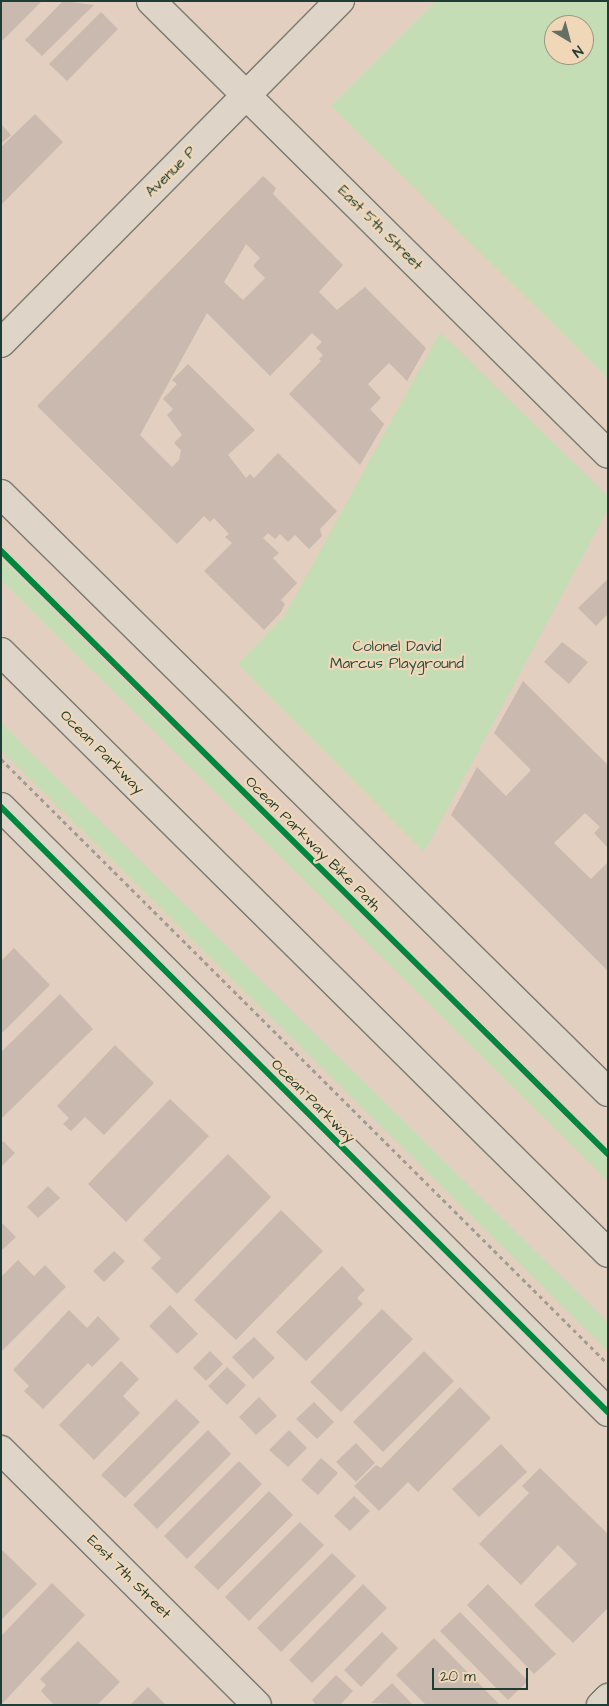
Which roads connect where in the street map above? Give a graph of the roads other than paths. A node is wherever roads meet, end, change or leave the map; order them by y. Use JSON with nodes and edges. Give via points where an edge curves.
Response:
{"nodes":[{"id":1,"x":151,"y":1,"type":"edge"},
{"id":2,"x":340,"y":1,"type":"edge"},
{"id":3,"x":246,"y":96,"type":"junction"},
{"id":4,"x":1,"y":343,"type":"edge"},
{"id":5,"x":608,"y":454,"type":"edge"},
{"id":6,"x":1,"y":494,"type":"edge"},
{"id":7,"x":1,"y":652,"type":"edge"},
{"id":8,"x":1,"y":807,"type":"edge"},
{"id":9,"x":608,"y":1092,"type":"edge"},
{"id":10,"x":608,"y":1254,"type":"edge"},
{"id":11,"x":608,"y":1412,"type":"edge"},
{"id":12,"x":1,"y":1450,"type":"edge"},
{"id":13,"x":608,"y":1698,"type":"edge"},
{"id":14,"x":257,"y":1705,"type":"edge"},
{"id":15,"x":601,"y":1705,"type":"edge"}],
"edges":[{"from":1,"to":3,"type":"street","name":"East 5th Street"},
{"from":2,"to":3,"type":"street","name":"Avenue P"},
{"from":3,"to":4,"type":"street","name":"Avenue P"},
{"from":3,"to":5,"type":"street","name":"East 5th Street"},
{"from":6,"to":9,"type":"street"},
{"from":7,"to":10,"type":"street","name":"Ocean Parkway"},
{"from":8,"to":11,"type":"street","name":"Ocean Parkway"},
{"from":12,"to":14,"type":"street","name":"East 7th Street"},
{"from":13,"to":15,"type":"street"}]}
